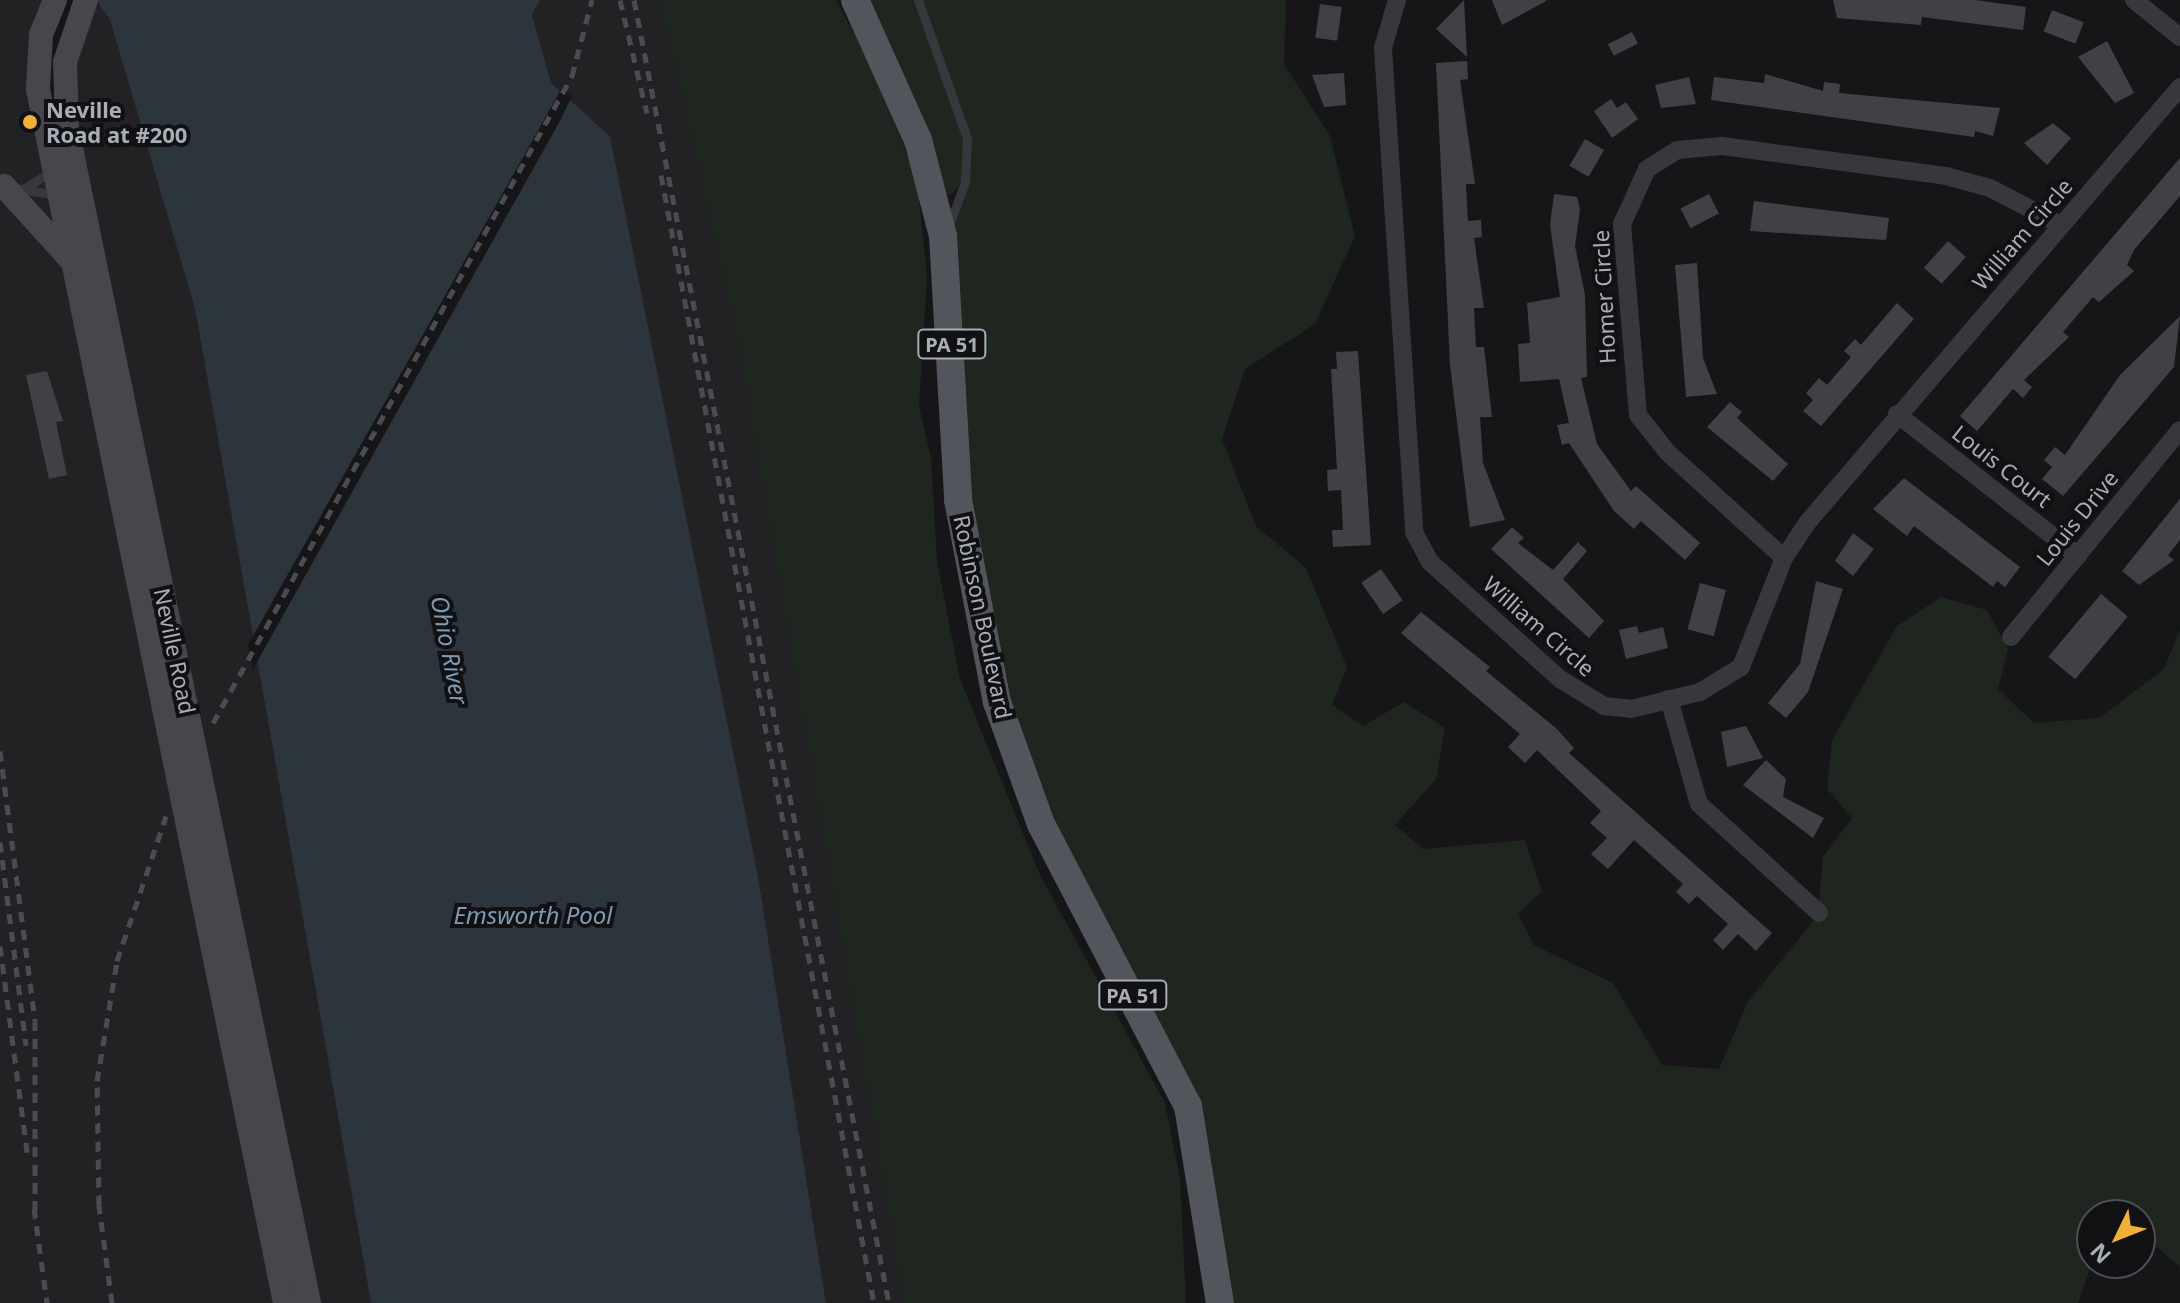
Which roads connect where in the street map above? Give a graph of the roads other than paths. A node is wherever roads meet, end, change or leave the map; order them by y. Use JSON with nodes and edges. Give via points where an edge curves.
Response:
{"nodes":[{"id":1,"x":55,"y":0,"type":"edge"},
{"id":2,"x":86,"y":0,"type":"edge"},
{"id":3,"x":855,"y":0,"type":"edge"},
{"id":4,"x":918,"y":0,"type":"edge"},
{"id":5,"x":1397,"y":0,"type":"edge"},
{"id":6,"x":2134,"y":0,"type":"edge"},
{"id":7,"x":2180,"y":37,"type":"edge"},
{"id":8,"x":2180,"y":87,"type":"edge"},
{"id":9,"x":65,"y":168,"type":"junction"},
{"id":10,"x":8,"y":186,"type":"edge"},
{"id":11,"x":70,"y":193,"type":"junction"},
{"id":12,"x":2061,"y":225,"type":"junction"},
{"id":13,"x":943,"y":236,"type":"junction"},
{"id":14,"x":72,"y":261,"type":"junction"},
{"id":15,"x":1897,"y":414,"type":"junction"},
{"id":16,"x":2180,"y":430,"type":"edge"},
{"id":17,"x":2078,"y":556,"type":"junction"},
{"id":18,"x":1784,"y":558,"type":"junction"},
{"id":19,"x":2011,"y":637,"type":"dead end"},
{"id":20,"x":1669,"y":699,"type":"junction"},
{"id":21,"x":1819,"y":913,"type":"dead end"},
{"id":22,"x":285,"y":1303,"type":"edge"},
{"id":23,"x":309,"y":1303,"type":"edge"},
{"id":24,"x":1220,"y":1303,"type":"edge"}],
"edges":[{"from":1,"to":9,"type":"main road","name":"Neville Road","via":[[37,61]]},
{"from":2,"to":9,"type":"main road","name":"Neville Road","via":[[65,62]]},
{"from":3,"to":13,"type":"main road","name":"Robinson Boulevard","number":"PA 51","via":[[918,140]]},
{"from":4,"to":13,"type":"lane","via":[[967,138],[965,182]]},
{"from":5,"to":20,"type":"street","name":"William Circle","via":[[1383,48],[1417,540],[1430,562],[1580,696],[1631,709]]},
{"from":6,"to":7,"type":"street"},
{"from":8,"to":12,"type":"street","name":"William Circle"},
{"from":9,"to":10,"type":"lane"},
{"from":9,"to":11,"type":"main road","name":"Neville Road"},
{"from":10,"to":11,"type":"lane"},
{"from":10,"to":14,"type":"main road"},
{"from":11,"to":14,"type":"main road","name":"Neville Road"},
{"from":11,"to":23,"type":"main road","name":"Neville Road"},
{"from":12,"to":15,"type":"street","name":"William Circle"},
{"from":12,"to":18,"type":"street","name":"Homer Circle","via":[[1990,188],[1946,176],[1722,146],[1677,150],[1647,169],[1622,224],[1638,415],[1668,453]]},
{"from":13,"to":24,"type":"main road","name":"Robinson Boulevard","number":"PA 51","via":[[958,500],[997,702],[1041,824],[1188,1106]]},
{"from":14,"to":22,"type":"main road","name":"Neville Road"},
{"from":15,"to":17,"type":"street","name":"Louis Court"},
{"from":15,"to":18,"type":"street","name":"William Circle"},
{"from":16,"to":17,"type":"street","name":"Louis Drive"},
{"from":17,"to":19,"type":"street","name":"Louis Drive"},
{"from":18,"to":20,"type":"street","name":"William Circle","via":[[1741,667],[1722,682]]},
{"from":20,"to":21,"type":"street","via":[[1699,804]]}]}
